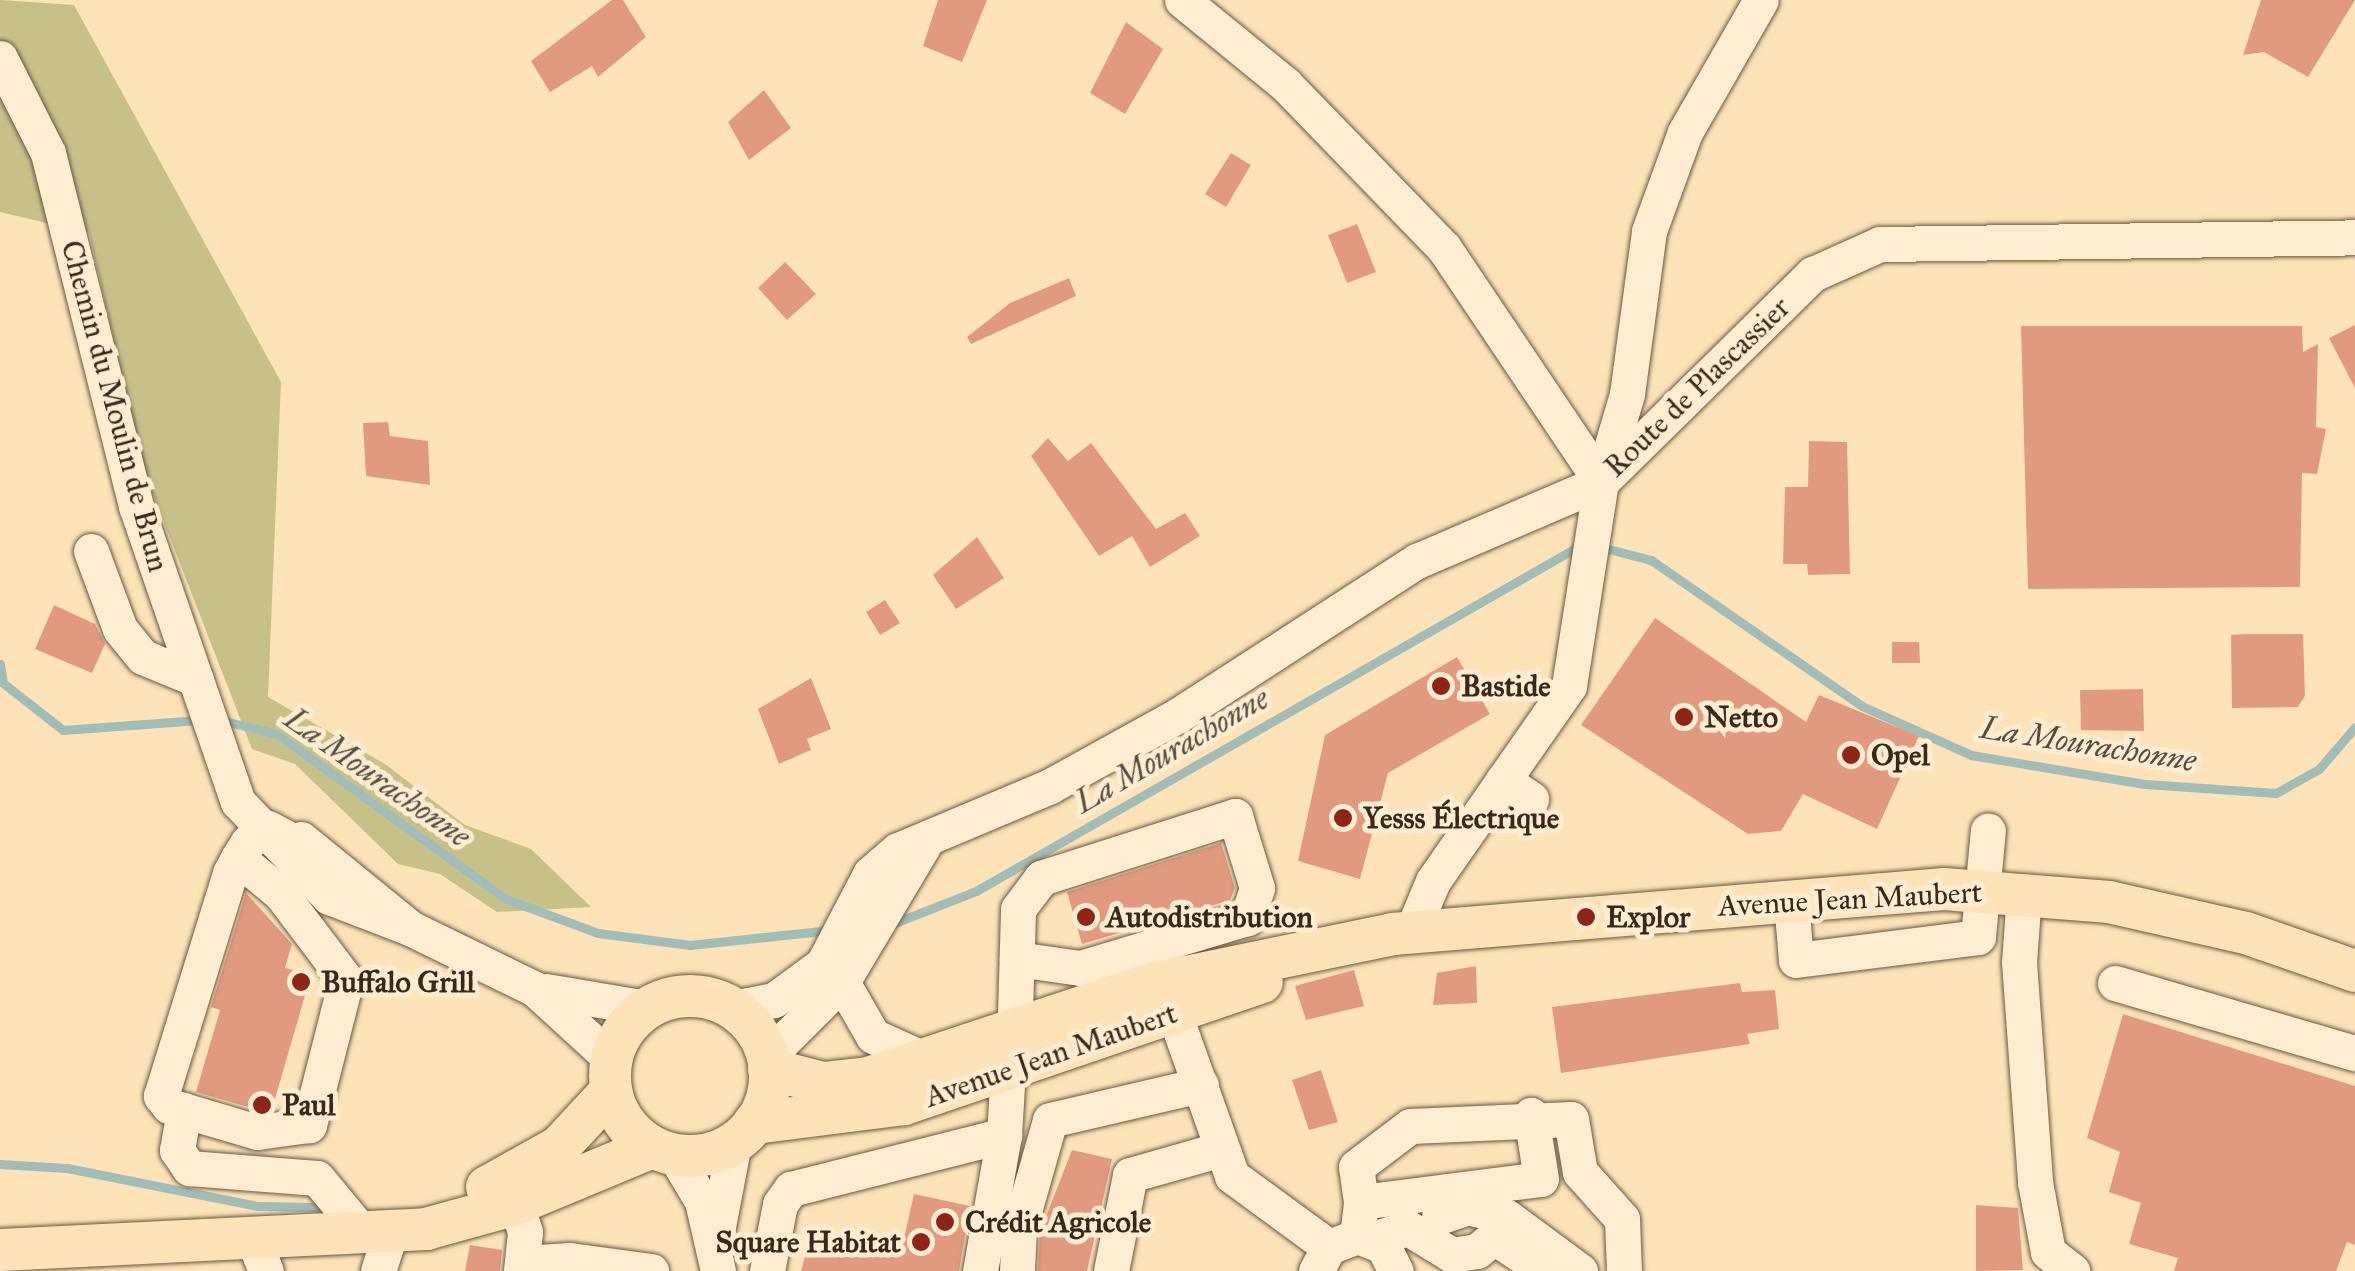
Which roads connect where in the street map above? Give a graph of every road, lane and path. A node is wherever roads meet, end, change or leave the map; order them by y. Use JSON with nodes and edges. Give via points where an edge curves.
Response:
{"nodes":[{"id":1,"x":1182,"y":0,"type":"edge"},
{"id":2,"x":1761,"y":0,"type":"edge"},
{"id":3,"x":0,"y":58,"type":"edge"},
{"id":4,"x":2355,"y":237,"type":"edge"},
{"id":5,"x":1602,"y":482,"type":"junction"},
{"id":6,"x":91,"y":551,"type":"dead end"},
{"id":7,"x":200,"y":690,"type":"junction"},
{"id":8,"x":222,"y":750,"type":"junction"},
{"id":9,"x":1988,"y":830,"type":"dead end"},
{"id":10,"x":249,"y":845,"type":"junction"},
{"id":11,"x":315,"y":852,"type":"junction"},
{"id":12,"x":2006,"y":892,"type":"junction"},
{"id":13,"x":1792,"y":902,"type":"junction"},
{"id":14,"x":410,"y":928,"type":"junction"},
{"id":15,"x":1412,"y":931,"type":"junction"},
{"id":16,"x":1337,"y":947,"type":"junction"},
{"id":17,"x":1018,"y":960,"type":"junction"},
{"id":18,"x":843,"y":964,"type":"junction"},
{"id":19,"x":2355,"y":970,"type":"edge"},
{"id":20,"x":2116,"y":983,"type":"dead end"},
{"id":21,"x":535,"y":989,"type":"junction"},
{"id":22,"x":647,"y":1008,"type":"junction"},
{"id":23,"x":733,"y":1008,"type":"junction"},
{"id":24,"x":1174,"y":1013,"type":"junction"},
{"id":25,"x":1009,"y":1045,"type":"junction"},
{"id":26,"x":2355,"y":1053,"type":"edge"},
{"id":27,"x":922,"y":1058,"type":"junction"},
{"id":28,"x":768,"y":1062,"type":"junction"},
{"id":29,"x":611,"y":1075,"type":"junction"},
{"id":30,"x":1201,"y":1085,"type":"junction"},
{"id":31,"x":184,"y":1110,"type":"junction"},
{"id":32,"x":1531,"y":1115,"type":"junction"},
{"id":33,"x":744,"y":1133,"type":"junction"},
{"id":34,"x":1004,"y":1135,"type":"junction"},
{"id":35,"x":663,"y":1150,"type":"junction"},
{"id":36,"x":1218,"y":1150,"type":"junction"},
{"id":37,"x":1130,"y":1176,"type":"junction"},
{"id":38,"x":516,"y":1204,"type":"junction"},
{"id":39,"x":370,"y":1225,"type":"junction"},
{"id":40,"x":1408,"y":1228,"type":"junction"},
{"id":41,"x":1347,"y":1239,"type":"edge"},
{"id":42,"x":0,"y":1250,"type":"edge"},
{"id":43,"x":259,"y":1253,"type":"edge"},
{"id":44,"x":716,"y":1257,"type":"edge"},
{"id":45,"x":1484,"y":1261,"type":"edge"},
{"id":46,"x":522,"y":1267,"type":"edge"},
{"id":47,"x":378,"y":1271,"type":"edge"},
{"id":48,"x":651,"y":1271,"type":"edge"},
{"id":49,"x":767,"y":1271,"type":"edge"},
{"id":50,"x":980,"y":1271,"type":"edge"},
{"id":51,"x":1017,"y":1271,"type":"edge"},
{"id":52,"x":1091,"y":1271,"type":"edge"},
{"id":53,"x":1111,"y":1271,"type":"edge"},
{"id":54,"x":1396,"y":1271,"type":"edge"},
{"id":55,"x":1545,"y":1271,"type":"edge"},
{"id":56,"x":1580,"y":1271,"type":"edge"},
{"id":57,"x":1624,"y":1271,"type":"edge"},
{"id":58,"x":2072,"y":1271,"type":"edge"}],
"edges":[{"from":1,"to":5,"type":"street","via":[[1285,84],[1444,248]]},
{"from":2,"to":5,"type":"street","via":[[1685,132],[1649,231],[1627,394]]},
{"from":3,"to":7,"type":"street","name":"Chemin du Moulin de Brun","via":[[48,153],[136,506]]},
{"from":4,"to":5,"type":"street","name":"Route de Plascassier","via":[[1880,244],[1813,274]]},
{"from":5,"to":15,"type":"street","via":[[1569,686],[1517,790],[1432,880]]},
{"from":5,"to":18,"type":"street","name":"Route de Plascassier","via":[[1418,562],[1177,716],[1050,786],[898,850]]},
{"from":6,"to":7,"type":"street","via":[[120,629],[143,657]]},
{"from":7,"to":8,"type":"street","name":"Chemin du Moulin de Brun"},
{"from":8,"to":10,"type":"street","name":"Chemin du Moulin de Brun"},
{"from":8,"to":11,"type":"street","name":"Chemin du Moulin de Brun"},
{"from":9,"to":12,"type":"street"},
{"from":10,"to":11,"type":"street"},
{"from":10,"to":14,"type":"street","name":"Chemin du Moulin de Brun","via":[[330,898]]},
{"from":10,"to":31,"type":"street","via":[[161,1096]]},
{"from":10,"to":31,"type":"street","via":[[346,980],[309,1125],[257,1132]]},
{"from":11,"to":14,"type":"street","name":"Chemin du Moulin de Brun"},
{"from":12,"to":13,"type":"main road","name":"Avenue Jean Maubert"},
{"from":12,"to":13,"type":"street","via":[[1978,937],[1796,960]]},
{"from":12,"to":19,"type":"main road","name":"Avenue Jean Maubert","via":[[2174,915]]},
{"from":12,"to":58,"type":"street","via":[[2035,1182],[2048,1252]]},
{"from":13,"to":15,"type":"main road","name":"Avenue Jean Maubert"},
{"from":14,"to":21,"type":"street","name":"Chemin du Moulin de Brun"},
{"from":15,"to":16,"type":"main road","name":"Avenue Jean Maubert"},
{"from":16,"to":24,"type":"main road","name":"Avenue Jean Maubert"},
{"from":16,"to":25,"type":"main road","name":"Avenue Jean Maubert","via":[[1146,985]]},
{"from":17,"to":17,"type":"street","via":[[1080,968],[1248,918],[1258,888],[1235,816],[1042,878],[1018,909]]},
{"from":17,"to":25,"type":"street"},
{"from":18,"to":23,"type":"street","name":"Route de Plascassier"},
{"from":18,"to":27,"type":"street","via":[[873,1036]]},
{"from":18,"to":28,"type":"street","name":"Route de Plascassier"},
{"from":20,"to":26,"type":"street"},
{"from":21,"to":22,"type":"street","name":"Chemin du Moulin de Brun"},
{"from":21,"to":29,"type":"street","name":"Chemin du Moulin de Brun"},
{"from":22,"to":23,"type":"main road","via":[[699,996]]},
{"from":22,"to":29,"type":"main road"},
{"from":23,"to":28,"type":"main road"},
{"from":24,"to":25,"type":"main road","name":"Avenue Jean Maubert"},
{"from":24,"to":30,"type":"street"},
{"from":25,"to":27,"type":"main road","name":"Avenue Jean Maubert"},
{"from":25,"to":33,"type":"main road","name":"Avenue Jean Maubert","via":[[904,1104]]},
{"from":25,"to":34,"type":"street"},
{"from":27,"to":28,"type":"main road","name":"Avenue Jean Maubert","via":[[823,1083]]},
{"from":28,"to":33,"type":"main road"},
{"from":29,"to":35,"type":"main road","via":[[625,1124]]},
{"from":29,"to":39,"type":"main road","via":[[559,1147],[513,1176]]},
{"from":30,"to":36,"type":"street"},
{"from":30,"to":51,"type":"street","via":[[1074,1112],[1042,1131]]},
{"from":31,"to":39,"type":"street","via":[[177,1150],[189,1168],[318,1178]]},
{"from":32,"to":41,"type":"street","via":[[1410,1126],[1356,1167]]},
{"from":32,"to":41,"type":"street","via":[[1541,1179]]},
{"from":32,"to":57,"type":"street","via":[[1571,1120],[1580,1172],[1622,1219]]},
{"from":33,"to":35,"type":"main road"},
{"from":33,"to":44,"type":"street"},
{"from":34,"to":49,"type":"street","via":[[791,1188],[780,1204]]},
{"from":34,"to":50,"type":"street"},
{"from":35,"to":38,"type":"main road"},
{"from":35,"to":44,"type":"street","via":[[702,1201]]},
{"from":36,"to":37,"type":"street"},
{"from":36,"to":41,"type":"street","via":[[1246,1188]]},
{"from":37,"to":52,"type":"street","via":[[1112,1185]]},
{"from":37,"to":53,"type":"street"},
{"from":38,"to":39,"type":"main road"},
{"from":38,"to":46,"type":"street"},
{"from":39,"to":43,"type":"main road"},
{"from":39,"to":47,"type":"street"},
{"from":40,"to":41,"type":"street"},
{"from":40,"to":45,"type":"street","via":[[1452,1255]]},
{"from":40,"to":56,"type":"street","via":[[1468,1207],[1507,1216]]},
{"from":41,"to":54,"type":"street"},
{"from":42,"to":43,"type":"main road"},
{"from":45,"to":55,"type":"street","via":[[1494,1237]]},
{"from":46,"to":48,"type":"street","via":[[570,1260]]}]}
